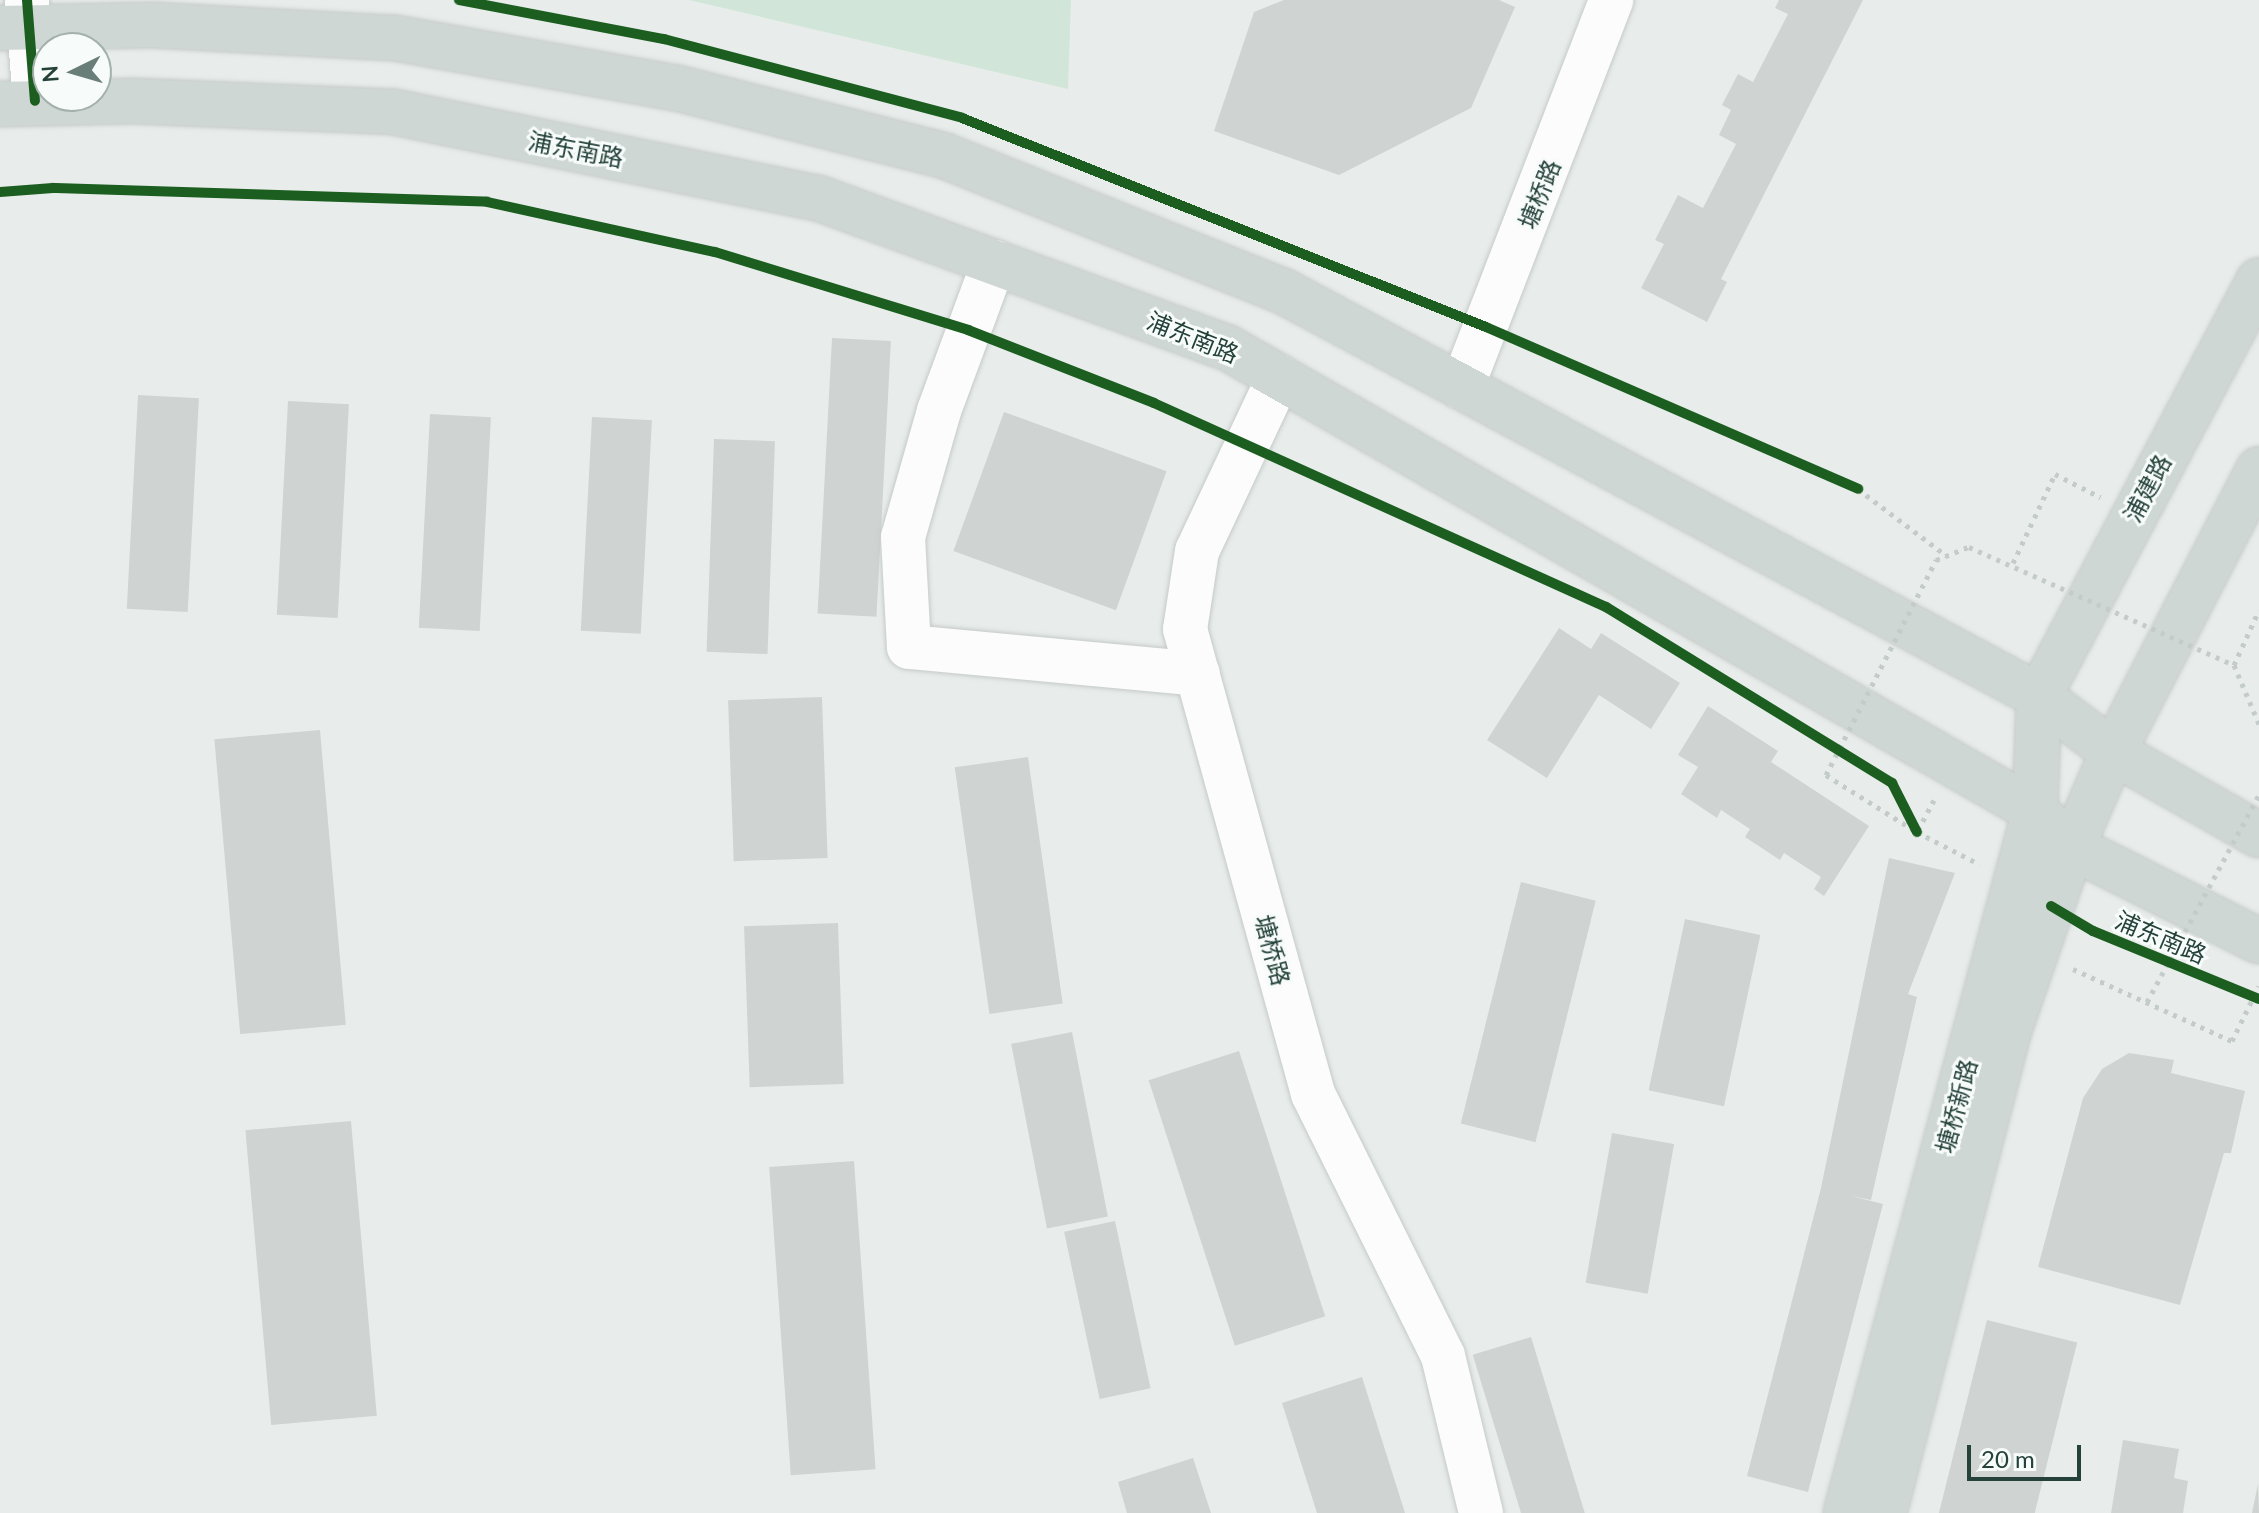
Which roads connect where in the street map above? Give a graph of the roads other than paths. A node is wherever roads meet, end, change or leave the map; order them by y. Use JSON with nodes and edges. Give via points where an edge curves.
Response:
{"nodes":[{"id":1,"x":1611,"y":0,"type":"edge"},
{"id":2,"x":19,"y":18,"type":"edge"},
{"id":3,"x":18,"y":103,"type":"edge"},
{"id":4,"x":994,"y":262,"type":"junction"},
{"id":5,"x":2259,"y":281,"type":"edge"},
{"id":6,"x":1279,"y":377,"type":"junction"},
{"id":7,"x":1462,"y":387,"type":"junction"},
{"id":8,"x":2259,"y":469,"type":"edge"},
{"id":9,"x":1198,"y":674,"type":"junction"},
{"id":10,"x":2039,"y":696,"type":"junction"},
{"id":11,"x":2113,"y":752,"type":"junction"},
{"id":12,"x":2035,"y":811,"type":"junction"},
{"id":13,"x":2259,"y":835,"type":"edge"},
{"id":14,"x":2072,"y":847,"type":"junction"},
{"id":15,"x":2259,"y":941,"type":"edge"},
{"id":16,"x":1481,"y":1513,"type":"edge"},
{"id":17,"x":1846,"y":1513,"type":"edge"},
{"id":18,"x":1884,"y":1513,"type":"edge"}],
"edges":[{"from":1,"to":7,"type":"street","name":"塘桥路"},
{"from":2,"to":3,"type":"street"},
{"from":2,"to":7,"type":"main road","via":[[395,38],[677,88],[945,156],[1283,291]]},
{"from":3,"to":4,"type":"main road","name":"浦东南路","via":[[394,112],[818,198]]},
{"from":4,"to":6,"type":"main road","name":"浦东南路","via":[[1228,348]]},
{"from":4,"to":9,"type":"street","via":[[939,411],[903,537],[909,647]]},
{"from":5,"to":10,"type":"main road","name":"浦建路"},
{"from":6,"to":9,"type":"street","name":"塘桥路","via":[[1197,551],[1185,629]]},
{"from":6,"to":12,"type":"main road","name":"浦东南路"},
{"from":7,"to":10,"type":"main road"},
{"from":8,"to":11,"type":"main road"},
{"from":9,"to":16,"type":"street","name":"塘桥路","via":[[1313,1094],[1443,1356]]},
{"from":10,"to":11,"type":"main road"},
{"from":10,"to":12,"type":"main road","name":"塘桥新路"},
{"from":11,"to":13,"type":"main road"},
{"from":11,"to":14,"type":"main road","name":"塘桥新路"},
{"from":12,"to":14,"type":"main road","name":"浦东南路"},
{"from":12,"to":17,"type":"main road","name":"塘桥新路"},
{"from":14,"to":15,"type":"main road","name":"浦东南路"},
{"from":14,"to":18,"type":"main road","name":"塘桥新路","via":[[2009,1030]]}]}
